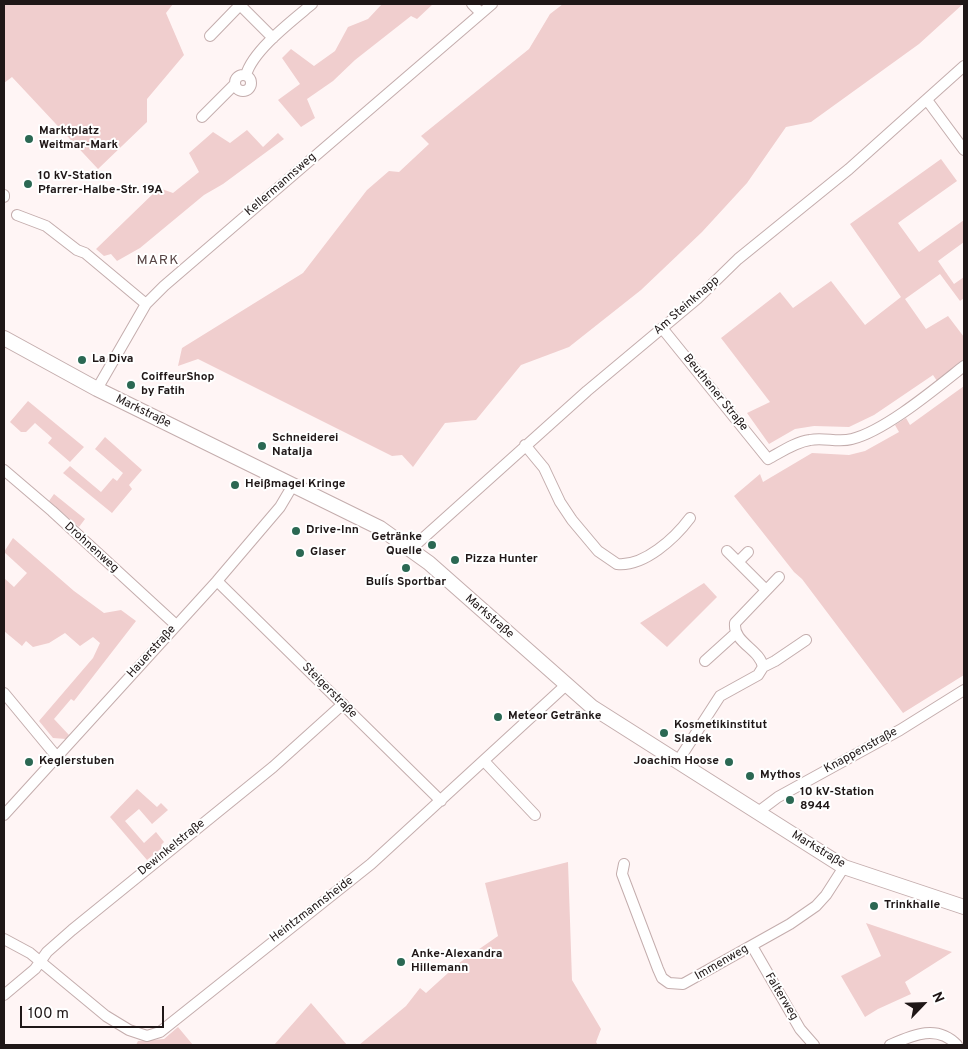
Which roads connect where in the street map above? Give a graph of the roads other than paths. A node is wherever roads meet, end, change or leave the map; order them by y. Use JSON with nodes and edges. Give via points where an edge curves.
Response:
{"nodes":[{"id":1,"x":239,"y":4,"type":"edge"},
{"id":2,"x":312,"y":4,"type":"edge"},
{"id":3,"x":472,"y":4,"type":"edge"},
{"id":4,"x":492,"y":4,"type":"edge"},
{"id":5,"x":481,"y":13,"type":"junction"},
{"id":6,"x":210,"y":36,"type":"dead end"},
{"id":7,"x":273,"y":38,"type":"junction"},
{"id":8,"x":964,"y":66,"type":"edge"},
{"id":9,"x":927,"y":100,"type":"junction"},
{"id":10,"x":202,"y":117,"type":"dead end"},
{"id":11,"x":964,"y":150,"type":"edge"},
{"id":12,"x":16,"y":215,"type":"dead end"},
{"id":13,"x":146,"y":304,"type":"junction"},
{"id":14,"x":662,"y":328,"type":"junction"},
{"id":15,"x":4,"y":338,"type":"edge"},
{"id":16,"x":964,"y":366,"type":"edge"},
{"id":17,"x":97,"y":389,"type":"junction"},
{"id":18,"x":525,"y":445,"type":"junction"},
{"id":19,"x":4,"y":472,"type":"edge"},
{"id":20,"x":293,"y":485,"type":"junction"},
{"id":21,"x":690,"y":518,"type":"dead end"},
{"id":22,"x":411,"y":549,"type":"junction"},
{"id":23,"x":727,"y":551,"type":"dead end"},
{"id":24,"x":748,"y":552,"type":"dead end"},
{"id":25,"x":738,"y":562,"type":"junction"},
{"id":26,"x":780,"y":577,"type":"dead end"},
{"id":27,"x":217,"y":581,"type":"junction"},
{"id":28,"x":766,"y":590,"type":"junction"},
{"id":29,"x":176,"y":625,"type":"junction"},
{"id":30,"x":736,"y":633,"type":"junction"},
{"id":31,"x":806,"y":640,"type":"dead end"},
{"id":32,"x":705,"y":661,"type":"dead end"},
{"id":33,"x":762,"y":667,"type":"junction"},
{"id":34,"x":566,"y":685,"type":"junction"},
{"id":35,"x":964,"y":690,"type":"edge"},
{"id":36,"x":4,"y":693,"type":"edge"},
{"id":37,"x":343,"y":704,"type":"junction"},
{"id":38,"x":57,"y":757,"type":"junction"},
{"id":39,"x":484,"y":761,"type":"junction"},
{"id":40,"x":678,"y":761,"type":"junction"},
{"id":41,"x":441,"y":801,"type":"junction"},
{"id":42,"x":758,"y":812,"type":"junction"},
{"id":43,"x":4,"y":814,"type":"edge"},
{"id":44,"x":535,"y":815,"type":"dead end"},
{"id":45,"x":624,"y":864,"type":"dead end"},
{"id":46,"x":844,"y":867,"type":"junction"},
{"id":47,"x":964,"y":907,"type":"edge"},
{"id":48,"x":4,"y":939,"type":"edge"},
{"id":49,"x":752,"y":946,"type":"junction"},
{"id":50,"x":40,"y":962,"type":"junction"},
{"id":51,"x":4,"y":995,"type":"edge"},
{"id":52,"x":814,"y":1045,"type":"edge"},
{"id":53,"x":890,"y":1045,"type":"edge"},
{"id":54,"x":957,"y":1045,"type":"edge"}],
"edges":[{"from":1,"to":6,"type":"street"},
{"from":1,"to":7,"type":"street"},
{"from":2,"to":7,"type":"street"},
{"from":3,"to":5,"type":"street"},
{"from":4,"to":5,"type":"street","name":"Kellermannsweg"},
{"from":5,"to":13,"type":"street","name":"Kellermannsweg"},
{"from":7,"to":10,"type":"street","via":[[246,75],[252,81],[249,89],[240,91],[235,84]]},
{"from":8,"to":9,"type":"street","name":"Am Steinknapp"},
{"from":9,"to":11,"type":"street"},
{"from":9,"to":14,"type":"street","name":"Am Steinknapp","via":[[849,169],[738,259]]},
{"from":12,"to":13,"type":"street","via":[[46,226],[85,253]]},
{"from":13,"to":17,"type":"street","name":"Kellermannsweg"},
{"from":14,"to":16,"type":"street","name":"Beuthener Straße","via":[[768,459],[811,439],[851,440],[865,435],[924,397]]},
{"from":14,"to":18,"type":"street","name":"Am Steinknapp"},
{"from":15,"to":17,"type":"main road","name":"Markstraße"},
{"from":17,"to":20,"type":"main road","name":"Markstraße"},
{"from":18,"to":21,"type":"street","via":[[544,468],[572,520],[598,551],[617,564],[633,563],[653,552],[672,538]]},
{"from":18,"to":22,"type":"street","name":"Am Steinknapp"},
{"from":19,"to":29,"type":"street","name":"Drohnenweg","via":[[52,511]]},
{"from":20,"to":22,"type":"main road","name":"Markstraße","via":[[380,528]]},
{"from":20,"to":27,"type":"street","name":"Hauerstraße","via":[[280,508]]},
{"from":22,"to":34,"type":"main road","name":"Markstraße"},
{"from":23,"to":25,"type":"street"},
{"from":24,"to":25,"type":"street"},
{"from":25,"to":28,"type":"street"},
{"from":26,"to":28,"type":"street"},
{"from":27,"to":29,"type":"street","name":"Hauerstraße"},
{"from":27,"to":37,"type":"street","name":"Steigerstraße"},
{"from":28,"to":30,"type":"street","via":[[738,617]]},
{"from":29,"to":38,"type":"street","name":"Hauerstraße"},
{"from":30,"to":32,"type":"street"},
{"from":30,"to":33,"type":"street","via":[[758,657]]},
{"from":31,"to":33,"type":"street"},
{"from":33,"to":40,"type":"street","via":[[758,675],[720,696]]},
{"from":34,"to":39,"type":"street","name":"Heintzmannsheide"},
{"from":34,"to":40,"type":"main road","name":"Markstraße","via":[[592,707]]},
{"from":35,"to":42,"type":"street","name":"Knappenstraße","via":[[900,730],[778,797]]},
{"from":36,"to":38,"type":"street"},
{"from":37,"to":41,"type":"street","name":"Steigerstraße"},
{"from":37,"to":50,"type":"street","name":"Dewinkelstraße","via":[[273,767],[74,929]]},
{"from":38,"to":43,"type":"street","name":"Hauerstraße"},
{"from":39,"to":41,"type":"street","name":"Heintzmannsheide"},
{"from":39,"to":44,"type":"street"},
{"from":40,"to":42,"type":"main road","name":"Markstraße"},
{"from":41,"to":50,"type":"street","name":"Heintzmannsheide","via":[[350,882],[160,1032],[147,1036],[129,1030],[106,1016]]},
{"from":42,"to":46,"type":"main road","name":"Markstraße"},
{"from":45,"to":49,"type":"street","name":"Immenweg","via":[[622,874],[625,882],[658,969],[669,983],[683,984]]},
{"from":46,"to":47,"type":"main road","name":"Markstraße"},
{"from":46,"to":49,"type":"street","name":"Immenweg","via":[[819,903]]},
{"from":48,"to":50,"type":"street"},
{"from":49,"to":52,"type":"street","name":"Falterweg","via":[[800,1029]]},
{"from":50,"to":51,"type":"street","name":"Dewinkelstraße"},
{"from":53,"to":54,"type":"street","via":[[926,1033],[942,1034]]}]}
